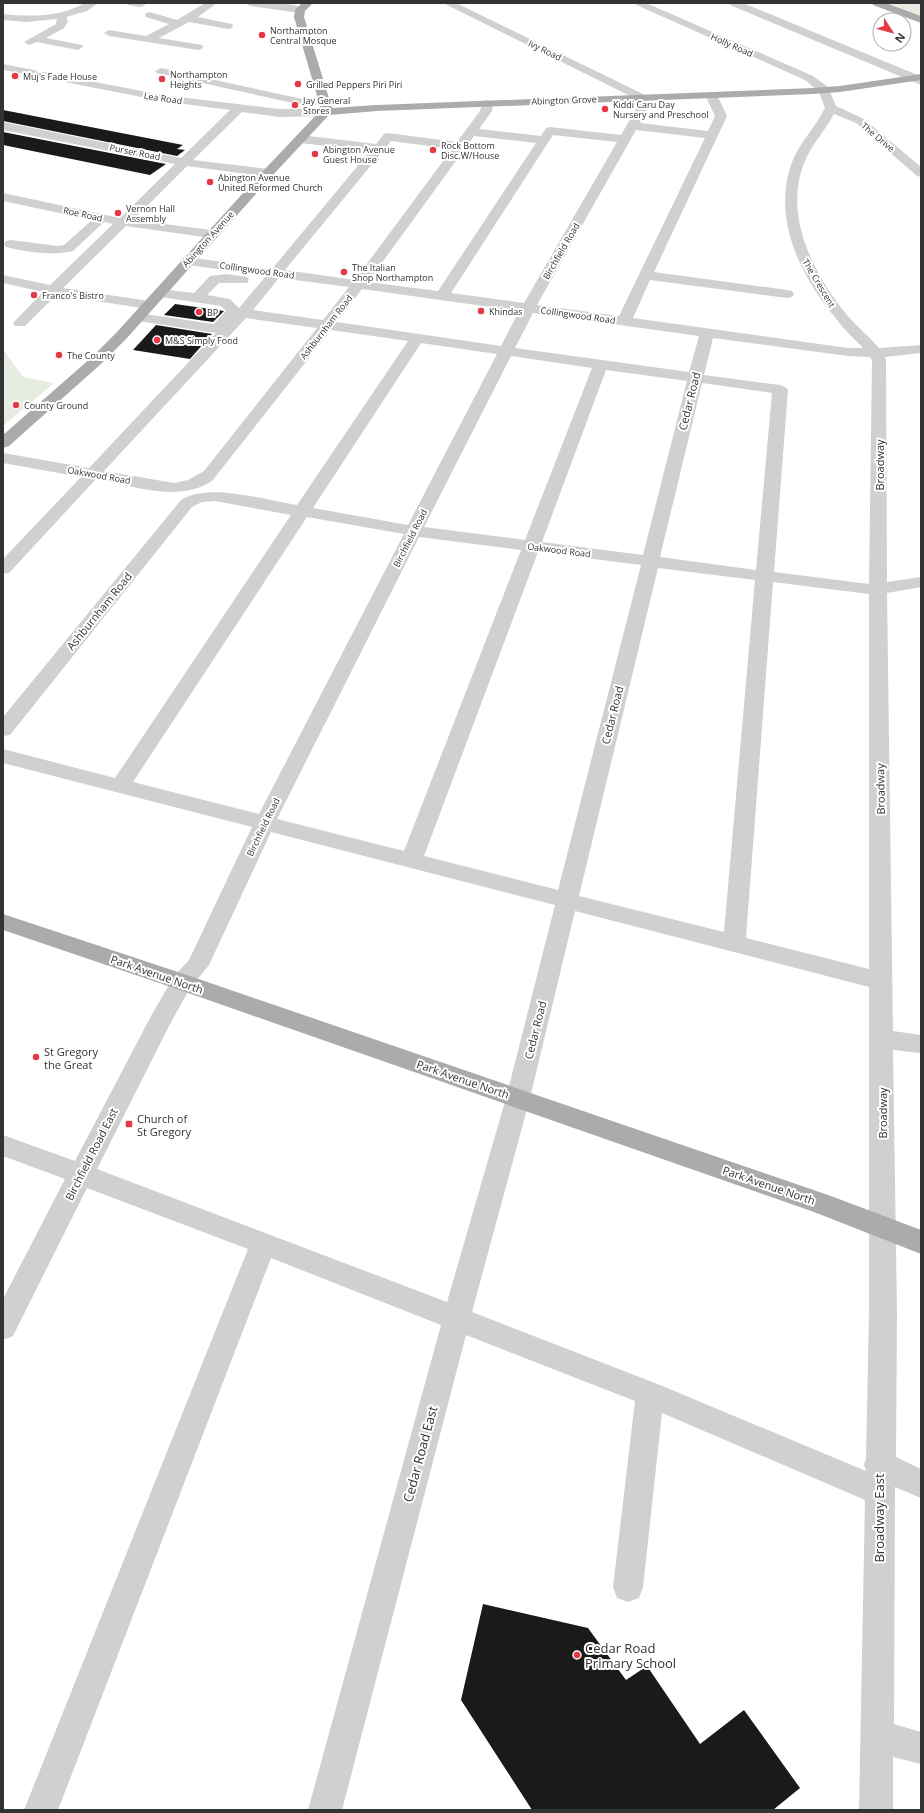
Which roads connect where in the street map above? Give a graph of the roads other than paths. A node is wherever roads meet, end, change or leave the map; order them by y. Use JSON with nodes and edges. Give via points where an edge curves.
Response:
{"nodes":[{"id":1,"x":93,"y":3,"type":"edge"},
{"id":2,"x":212,"y":3,"type":"edge"},
{"id":3,"x":250,"y":3,"type":"edge"},
{"id":4,"x":448,"y":3,"type":"edge"},
{"id":5,"x":637,"y":3,"type":"edge"},
{"id":6,"x":734,"y":3,"type":"edge"},
{"id":7,"x":876,"y":3,"type":"edge"},
{"id":8,"x":304,"y":6,"type":"edge"},
{"id":9,"x":163,"y":7,"type":"dead end"},
{"id":10,"x":60,"y":16,"type":"junction"},
{"id":11,"x":3,"y":18,"type":"edge"},
{"id":12,"x":238,"y":20,"type":"dead end"},
{"id":13,"x":921,"y":20,"type":"edge"},
{"id":14,"x":182,"y":21,"type":"junction"},
{"id":15,"x":228,"y":26,"type":"junction"},
{"id":16,"x":218,"y":32,"type":"dead end"},
{"id":17,"x":109,"y":33,"type":"dead end"},
{"id":18,"x":148,"y":40,"type":"junction"},
{"id":19,"x":78,"y":47,"type":"dead end"},
{"id":20,"x":198,"y":47,"type":"dead end"},
{"id":21,"x":3,"y":67,"type":"edge"},
{"id":22,"x":161,"y":71,"type":"dead end"},
{"id":23,"x":919,"y":79,"type":"edge"},
{"id":24,"x":825,"y":90,"type":"junction"},
{"id":25,"x":711,"y":94,"type":"junction"},
{"id":26,"x":641,"y":97,"type":"junction"},
{"id":27,"x":487,"y":103,"type":"junction"},
{"id":28,"x":239,"y":108,"type":"junction"},
{"id":29,"x":831,"y":108,"type":"junction"},
{"id":30,"x":326,"y":109,"type":"junction"},
{"id":31,"x":3,"y":126,"type":"edge"},
{"id":32,"x":632,"y":126,"type":"junction"},
{"id":33,"x":471,"y":132,"type":"junction"},
{"id":34,"x":712,"y":135,"type":"junction"},
{"id":35,"x":300,"y":139,"type":"junction"},
{"id":36,"x":624,"y":139,"type":"junction"},
{"id":37,"x":544,"y":140,"type":"junction"},
{"id":38,"x":460,"y":146,"type":"junction"},
{"id":39,"x":379,"y":148,"type":"junction"},
{"id":40,"x":184,"y":162,"type":"junction"},
{"id":41,"x":268,"y":173,"type":"junction"},
{"id":42,"x":921,"y":173,"type":"edge"},
{"id":43,"x":3,"y":197,"type":"edge"},
{"id":44,"x":101,"y":218,"type":"junction"},
{"id":45,"x":122,"y":222,"type":"junction"},
{"id":46,"x":211,"y":234,"type":"junction"},
{"id":47,"x":12,"y":244,"type":"dead end"},
{"id":48,"x":188,"y":261,"type":"junction"},
{"id":49,"x":277,"y":273,"type":"junction"},
{"id":50,"x":646,"y":275,"type":"junction"},
{"id":51,"x":3,"y":279,"type":"edge"},
{"id":52,"x":359,"y":284,"type":"junction"},
{"id":53,"x":53,"y":291,"type":"junction"},
{"id":54,"x":160,"y":293,"type":"junction"},
{"id":55,"x":787,"y":294,"type":"dead end"},
{"id":56,"x":442,"y":296,"type":"junction"},
{"id":57,"x":197,"y":298,"type":"junction"},
{"id":58,"x":225,"y":302,"type":"junction"},
{"id":59,"x":149,"y":305,"type":"junction"},
{"id":60,"x":528,"y":308,"type":"junction"},
{"id":61,"x":243,"y":313,"type":"junction"},
{"id":62,"x":138,"y":317,"type":"junction"},
{"id":63,"x":624,"y":321,"type":"junction"},
{"id":64,"x":20,"y":323,"type":"dead end"},
{"id":65,"x":327,"y":325,"type":"junction"},
{"id":66,"x":707,"y":332,"type":"junction"},
{"id":67,"x":417,"y":338,"type":"junction"},
{"id":68,"x":507,"y":350,"type":"junction"},
{"id":69,"x":914,"y":350,"type":"edge"},
{"id":70,"x":875,"y":353,"type":"junction"},
{"id":71,"x":600,"y":364,"type":"junction"},
{"id":72,"x":921,"y":366,"type":"edge"},
{"id":73,"x":694,"y":378,"type":"junction"},
{"id":74,"x":3,"y":443,"type":"edge"},
{"id":75,"x":3,"y":458,"type":"edge"},
{"id":76,"x":92,"y":474,"type":"junction"},
{"id":77,"x":196,"y":490,"type":"junction"},
{"id":78,"x":302,"y":512,"type":"junction"},
{"id":79,"x":413,"y":531,"type":"junction"},
{"id":80,"x":531,"y":546,"type":"junction"},
{"id":81,"x":650,"y":562,"type":"junction"},
{"id":82,"x":3,"y":569,"type":"edge"},
{"id":83,"x":764,"y":576,"type":"junction"},
{"id":84,"x":921,"y":582,"type":"edge"},
{"id":85,"x":878,"y":589,"type":"junction"},
{"id":86,"x":3,"y":730,"type":"edge"},
{"id":87,"x":3,"y":756,"type":"edge"},
{"id":88,"x":120,"y":786,"type":"junction"},
{"id":89,"x":264,"y":824,"type":"junction"},
{"id":90,"x":411,"y":862,"type":"junction"},
{"id":91,"x":566,"y":900,"type":"junction"},
{"id":92,"x":3,"y":922,"type":"edge"},
{"id":93,"x":734,"y":944,"type":"junction"},
{"id":94,"x":882,"y":981,"type":"junction"},
{"id":95,"x":182,"y":982,"type":"junction"},
{"id":96,"x":882,"y":1039,"type":"junction"},
{"id":97,"x":921,"y":1044,"type":"edge"},
{"id":98,"x":518,"y":1098,"type":"junction"},
{"id":99,"x":3,"y":1145,"type":"edge"},
{"id":100,"x":80,"y":1175,"type":"junction"},
{"id":101,"x":882,"y":1226,"type":"junction"},
{"id":102,"x":921,"y":1242,"type":"edge"},
{"id":103,"x":264,"y":1243,"type":"junction"},
{"id":104,"x":456,"y":1319,"type":"junction"},
{"id":105,"x":3,"y":1327,"type":"edge"},
{"id":106,"x":650,"y":1394,"type":"junction"},
{"id":107,"x":880,"y":1478,"type":"junction"},
{"id":108,"x":921,"y":1484,"type":"edge"},
{"id":109,"x":628,"y":1587,"type":"dead end"},
{"id":110,"x":877,"y":1736,"type":"junction"},
{"id":111,"x":921,"y":1748,"type":"edge"},
{"id":112,"x":41,"y":1810,"type":"edge"},
{"id":113,"x":325,"y":1810,"type":"edge"},
{"id":114,"x":876,"y":1810,"type":"edge"}],
"edges":[{"from":1,"to":10,"type":"street"},
{"from":2,"to":14,"type":"street"},
{"from":3,"to":8,"type":"street"},
{"from":4,"to":26,"type":"street","name":"Ivy Road"},
{"from":5,"to":24,"type":"street","name":"Holly Road","via":[[809,78]]},
{"from":6,"to":23,"type":"street"},
{"from":7,"to":13,"type":"main road"},
{"from":8,"to":30,"type":"main road","via":[[299,17]]},
{"from":9,"to":14,"type":"street","via":[[147,18]]},
{"from":10,"to":11,"type":"street"},
{"from":10,"to":19,"type":"street","via":[[63,24],[33,40]]},
{"from":12,"to":15,"type":"street"},
{"from":14,"to":15,"type":"street"},
{"from":14,"to":18,"type":"street"},
{"from":15,"to":16,"type":"street"},
{"from":17,"to":18,"type":"street"},
{"from":18,"to":20,"type":"street"},
{"from":21,"to":28,"type":"street","name":"Lea Road","via":[[146,96]]},
{"from":22,"to":30,"type":"street"},
{"from":23,"to":24,"type":"main road","name":"Abington Grove"},
{"from":24,"to":25,"type":"main road","name":"Abington Grove"},
{"from":24,"to":29,"type":"street"},
{"from":25,"to":26,"type":"main road","name":"Abington Grove"},
{"from":25,"to":34,"type":"street","via":[[721,116]]},
{"from":26,"to":27,"type":"main road","name":"Abington Grove"},
{"from":26,"to":32,"type":"street","name":"Birchfield Road","via":[[643,107]]},
{"from":27,"to":30,"type":"main road","name":"Abington Grove"},
{"from":27,"to":33,"type":"street","name":"Ashburnham Road","via":[[486,112]]},
{"from":28,"to":30,"type":"street","name":"Lea Road","via":[[291,113]]},
{"from":28,"to":40,"type":"street"},
{"from":29,"to":42,"type":"street","name":"The Drive","via":[[860,121]]},
{"from":29,"to":70,"type":"street","name":"The Crescent","via":[[797,165],[792,184],[792,224],[807,266],[823,293],[844,321]]},
{"from":30,"to":35,"type":"main road","name":"Abington Avenue"},
{"from":31,"to":40,"type":"street","name":"Purser Road"},
{"from":32,"to":34,"type":"street"},
{"from":32,"to":36,"type":"street","name":"Birchfield Road"},
{"from":33,"to":37,"type":"street"},
{"from":33,"to":38,"type":"street","name":"Ashburnham Road"},
{"from":34,"to":50,"type":"street"},
{"from":35,"to":39,"type":"street"},
{"from":35,"to":41,"type":"main road","name":"Abington Avenue"},
{"from":36,"to":37,"type":"street","via":[[550,131]]},
{"from":36,"to":60,"type":"street","name":"Birchfield Road"},
{"from":37,"to":56,"type":"street"},
{"from":38,"to":39,"type":"street","via":[[388,137]]},
{"from":38,"to":52,"type":"street","name":"Ashburnham Road"},
{"from":39,"to":49,"type":"street"},
{"from":40,"to":41,"type":"street","name":"Purser Road"},
{"from":40,"to":45,"type":"street"},
{"from":41,"to":46,"type":"main road","name":"Abington Avenue"},
{"from":43,"to":44,"type":"street","name":"Roe Road"},
{"from":44,"to":45,"type":"street","name":"Roe Road"},
{"from":44,"to":47,"type":"street","via":[[68,248],[58,250]]},
{"from":45,"to":46,"type":"street","name":"Roe Road"},
{"from":45,"to":53,"type":"street"},
{"from":46,"to":48,"type":"main road","name":"Abington Avenue"},
{"from":48,"to":49,"type":"street","name":"Collingwood Road"},
{"from":48,"to":54,"type":"main road","name":"Abington Avenue"},
{"from":49,"to":52,"type":"street","name":"Collingwood Road"},
{"from":49,"to":61,"type":"street"},
{"from":50,"to":55,"type":"street"},
{"from":50,"to":63,"type":"street"},
{"from":51,"to":53,"type":"street"},
{"from":52,"to":56,"type":"street","name":"Collingwood Road"},
{"from":52,"to":65,"type":"street","name":"Ashburnham Road"},
{"from":53,"to":59,"type":"street"},
{"from":53,"to":64,"type":"street"},
{"from":54,"to":57,"type":"street"},
{"from":54,"to":59,"type":"main road","name":"Abington Avenue"},
{"from":56,"to":60,"type":"street","name":"Collingwood Road"},
{"from":57,"to":58,"type":"street"},
{"from":57,"to":58,"type":"street","via":[[215,279],[243,281]]},
{"from":58,"to":62,"type":"street","via":[[234,311],[217,329]]},
{"from":59,"to":62,"type":"main road","name":"Abington Avenue"},
{"from":60,"to":63,"type":"street","name":"Collingwood Road"},
{"from":60,"to":68,"type":"street","name":"Birchfield Road"},
{"from":61,"to":65,"type":"street"},
{"from":61,"to":76,"type":"street"},
{"from":62,"to":74,"type":"main road","name":"Abington Avenue","via":[[97,360]]},
{"from":63,"to":66,"type":"street","name":"Collingwood Road"},
{"from":65,"to":67,"type":"street"},
{"from":65,"to":77,"type":"street","name":"Ashburnham Road"},
{"from":66,"to":70,"type":"street","name":"Collingwood Road","via":[[848,352]]},
{"from":66,"to":73,"type":"street","name":"Cedar Road"},
{"from":67,"to":68,"type":"street"},
{"from":67,"to":78,"type":"street"},
{"from":68,"to":71,"type":"street"},
{"from":68,"to":79,"type":"street","name":"Birchfield Road"},
{"from":69,"to":70,"type":"street","name":"Collingwood Road"},
{"from":69,"to":72,"type":"street"},
{"from":70,"to":85,"type":"street","name":"Broadway","via":[[879,360]]},
{"from":71,"to":73,"type":"street"},
{"from":71,"to":80,"type":"street"},
{"from":73,"to":81,"type":"street","name":"Cedar Road"},
{"from":73,"to":83,"type":"street","via":[[780,390]]},
{"from":75,"to":76,"type":"street","name":"Oakwood Road"},
{"from":76,"to":77,"type":"street","name":"Oakwood Road"},
{"from":76,"to":82,"type":"street"},
{"from":77,"to":78,"type":"street","name":"Oakwood Road"},
{"from":77,"to":86,"type":"street","name":"Ashburnham Road"},
{"from":78,"to":79,"type":"street","name":"Oakwood Road"},
{"from":78,"to":88,"type":"street"},
{"from":79,"to":80,"type":"street","name":"Oakwood Road"},
{"from":79,"to":89,"type":"street","name":"Birchfield Road"},
{"from":80,"to":81,"type":"street","name":"Oakwood Road"},
{"from":80,"to":90,"type":"street"},
{"from":81,"to":83,"type":"street","name":"Oakwood Road"},
{"from":81,"to":91,"type":"street","name":"Cedar Road"},
{"from":83,"to":85,"type":"street","name":"Oakwood Road"},
{"from":83,"to":93,"type":"street"},
{"from":84,"to":85,"type":"street","name":"Oakwood Road"},
{"from":85,"to":94,"type":"street","name":"Broadway"},
{"from":87,"to":88,"type":"street"},
{"from":88,"to":89,"type":"street"},
{"from":89,"to":90,"type":"street"},
{"from":89,"to":95,"type":"street","name":"Birchfield Road","via":[[198,965]]},
{"from":90,"to":91,"type":"street"},
{"from":91,"to":93,"type":"street"},
{"from":91,"to":98,"type":"street","name":"Cedar Road"},
{"from":92,"to":95,"type":"main road","name":"Park Avenue North"},
{"from":93,"to":94,"type":"street"},
{"from":94,"to":96,"type":"street","name":"Broadway"},
{"from":95,"to":98,"type":"main road","name":"Park Avenue North"},
{"from":95,"to":100,"type":"street","name":"Birchfield Road East"},
{"from":96,"to":97,"type":"street"},
{"from":96,"to":101,"type":"street","name":"Broadway"},
{"from":98,"to":101,"type":"main road","name":"Park Avenue North"},
{"from":98,"to":104,"type":"street","name":"Cedar Road East"},
{"from":99,"to":100,"type":"street"},
{"from":100,"to":103,"type":"street"},
{"from":100,"to":105,"type":"street","name":"Birchfield Road East"},
{"from":101,"to":102,"type":"main road","name":"Park Avenue North"},
{"from":101,"to":107,"type":"street","name":"Broadway East"},
{"from":103,"to":104,"type":"street"},
{"from":103,"to":112,"type":"street"},
{"from":104,"to":106,"type":"street"},
{"from":104,"to":113,"type":"street","name":"Cedar Road East"},
{"from":106,"to":107,"type":"street"},
{"from":106,"to":109,"type":"street"},
{"from":107,"to":108,"type":"street"},
{"from":107,"to":110,"type":"street","name":"Broadway East"},
{"from":110,"to":111,"type":"street"},
{"from":110,"to":114,"type":"street","name":"Broadway East"}]}
